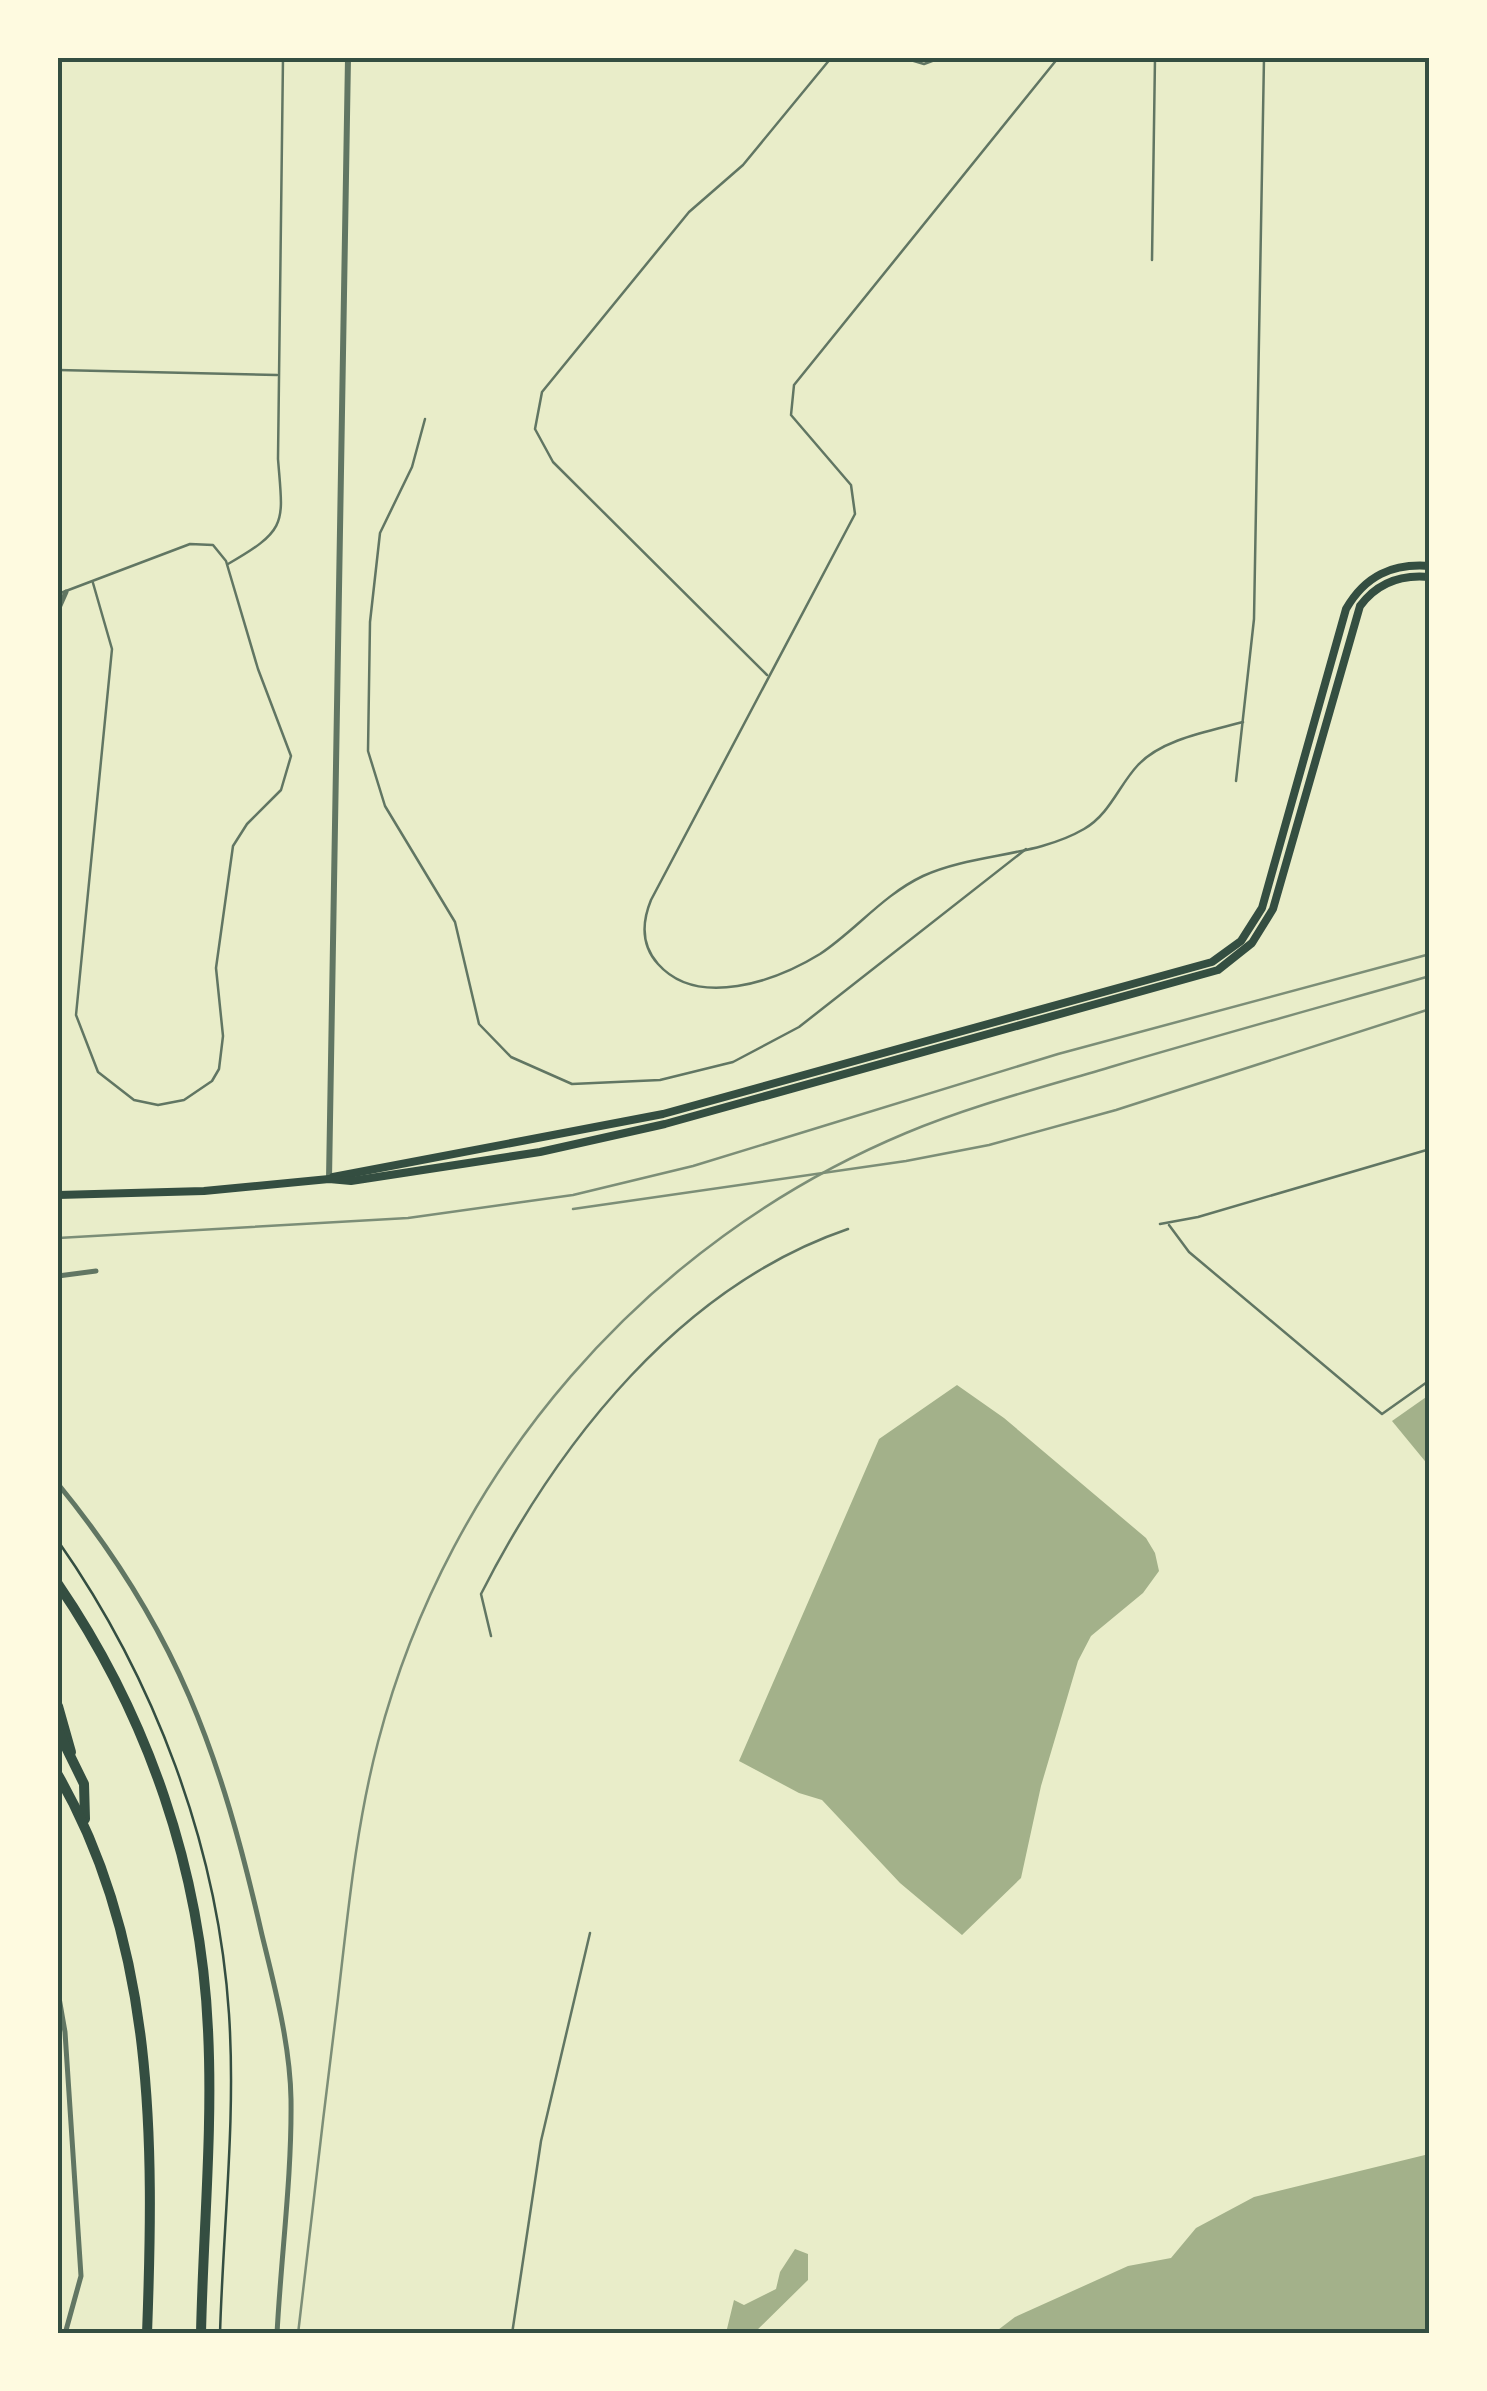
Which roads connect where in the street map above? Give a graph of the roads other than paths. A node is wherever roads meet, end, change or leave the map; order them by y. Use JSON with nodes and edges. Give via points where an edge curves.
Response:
{"nodes":[{"id":1,"x":284,"y":58,"type":"edge"},
{"id":2,"x":348,"y":58,"type":"edge"},
{"id":3,"x":831,"y":58,"type":"edge"},
{"id":4,"x":904,"y":58,"type":"edge"},
{"id":5,"x":940,"y":58,"type":"edge"},
{"id":6,"x":1058,"y":58,"type":"edge"},
{"id":7,"x":1155,"y":58,"type":"edge"},
{"id":8,"x":1264,"y":58,"type":"edge"},
{"id":9,"x":1152,"y":260,"type":"dead end"},
{"id":10,"x":58,"y":370,"type":"edge"},
{"id":11,"x":279,"y":375,"type":"junction"},
{"id":12,"x":425,"y":420,"type":"dead end"},
{"id":13,"x":227,"y":564,"type":"junction"},
{"id":14,"x":1430,"y":566,"type":"edge"},
{"id":15,"x":1430,"y":577,"type":"edge"},
{"id":16,"x":93,"y":583,"type":"junction"},
{"id":17,"x":66,"y":592,"type":"junction"},
{"id":18,"x":58,"y":594,"type":"edge"},
{"id":19,"x":58,"y":610,"type":"edge"},
{"id":20,"x":768,"y":676,"type":"junction"},
{"id":21,"x":1243,"y":722,"type":"junction"},
{"id":22,"x":1236,"y":781,"type":"dead end"},
{"id":23,"x":1027,"y":848,"type":"junction"},
{"id":24,"x":1430,"y":1148,"type":"edge"},
{"id":25,"x":328,"y":1179,"type":"junction"},
{"id":26,"x":58,"y":1196,"type":"edge"},
{"id":27,"x":1160,"y":1224,"type":"dead end"},
{"id":28,"x":1169,"y":1225,"type":"junction"},
{"id":29,"x":848,"y":1229,"type":"dead end"},
{"id":30,"x":96,"y":1271,"type":"dead end"},
{"id":31,"x":58,"y":1276,"type":"edge"},
{"id":32,"x":1430,"y":1380,"type":"edge"},
{"id":33,"x":58,"y":1484,"type":"edge"},
{"id":34,"x":58,"y":1584,"type":"edge"},
{"id":35,"x":491,"y":1636,"type":"dead end"},
{"id":36,"x":58,"y":1706,"type":"edge"},
{"id":37,"x":58,"y":1732,"type":"edge"},
{"id":38,"x":72,"y":1760,"type":"junction"},
{"id":39,"x":58,"y":1775,"type":"edge"},
{"id":40,"x":85,"y":1825,"type":"junction"},
{"id":41,"x":590,"y":1934,"type":"dead end"},
{"id":42,"x":58,"y":1992,"type":"edge"},
{"id":43,"x":66,"y":2334,"type":"edge"},
{"id":44,"x":147,"y":2334,"type":"edge"},
{"id":45,"x":201,"y":2334,"type":"edge"},
{"id":46,"x":276,"y":2334,"type":"edge"},
{"id":47,"x":512,"y":2334,"type":"edge"}],
"edges":[{"from":1,"to":11,"type":"lane"},
{"from":2,"to":25,"type":"street"},
{"from":3,"to":20,"type":"lane","via":[[743,165],[689,212],[537,403],[535,428],[543,451]]},
{"from":4,"to":5,"type":"lane","via":[[924,64]]},
{"from":6,"to":20,"type":"lane","via":[[794,385],[789,405],[798,428],[841,470],[856,504],[851,527]]},
{"from":7,"to":9,"type":"lane"},
{"from":8,"to":21,"type":"lane","via":[[1254,619]]},
{"from":10,"to":11,"type":"lane"},
{"from":11,"to":13,"type":"lane","via":[[282,518],[265,540]]},
{"from":12,"to":23,"type":"lane","via":[[412,467],[380,533],[370,622],[368,751],[386,806],[455,922],[479,1024],[510,1056],[572,1084],[660,1080],[733,1062],[799,1028]]},
{"from":13,"to":16,"type":"lane","via":[[214,544],[190,544]]},
{"from":13,"to":16,"type":"lane","via":[[291,766],[281,790],[233,846],[216,968],[219,1069],[199,1092],[170,1104],[134,1100],[107,1082],[90,1060],[76,1015],[111,659]]},
{"from":14,"to":25,"type":"main road","via":[[1378,574],[1346,608],[1262,908],[1242,940],[1212,962],[662,1114]]},
{"from":15,"to":25,"type":"main road","via":[[1390,581],[1360,606],[1273,909],[1252,944],[1218,970],[650,1128],[472,1164],[351,1182]]},
{"from":16,"to":17,"type":"lane"},
{"from":17,"to":18,"type":"lane"},
{"from":17,"to":19,"type":"street"},
{"from":20,"to":23,"type":"lane","via":[[645,914],[648,950],[671,976],[710,989],[789,968],[820,953],[925,875]]},
{"from":21,"to":22,"type":"lane"},
{"from":21,"to":23,"type":"lane","via":[[1155,752],[1090,826]]},
{"from":24,"to":28,"type":"lane"},
{"from":25,"to":26,"type":"main road"},
{"from":27,"to":28,"type":"lane"},
{"from":28,"to":32,"type":"lane","via":[[1189,1252],[1382,1414]]},
{"from":29,"to":35,"type":"lane","via":[[744,1278],[634,1374],[552,1477],[492,1572],[481,1594]]},
{"from":30,"to":31,"type":"street"},
{"from":33,"to":46,"type":"street","via":[[109,1550],[173,1657],[210,1742],[242,1849],[291,2096]]},
{"from":34,"to":45,"type":"highway","via":[[137,1725],[169,1809],[196,1918],[209,2052]]},
{"from":36,"to":38,"type":"highway"},
{"from":37,"to":38,"type":"highway"},
{"from":38,"to":40,"type":"highway","via":[[84,1784]]},
{"from":39,"to":40,"type":"highway"},
{"from":40,"to":44,"type":"highway","via":[[112,1892],[133,1981],[150,2126]]},
{"from":41,"to":47,"type":"lane","via":[[540,2141]]},
{"from":42,"to":43,"type":"street","via":[[81,2276]]}]}
